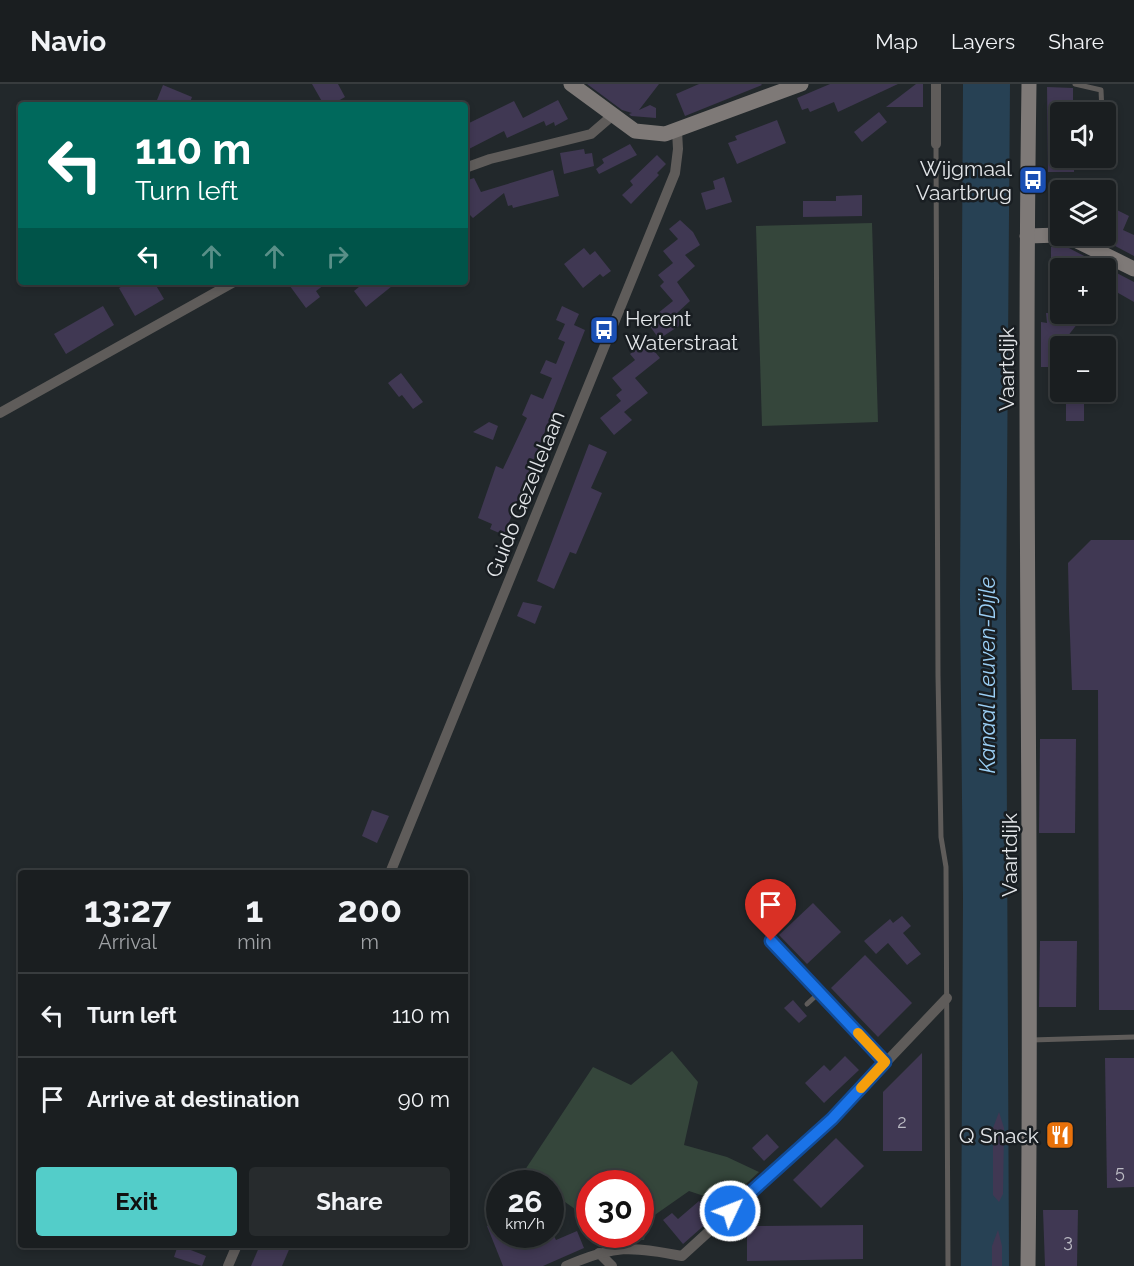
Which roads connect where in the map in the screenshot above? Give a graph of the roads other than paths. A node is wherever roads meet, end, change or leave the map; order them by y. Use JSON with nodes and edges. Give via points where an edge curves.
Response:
{"nodes":[{"id":1,"x":571,"y":84,"type":"edge"},
{"id":2,"x":801,"y":84,"type":"edge"},
{"id":3,"x":936,"y":84,"type":"edge"},
{"id":4,"x":1029,"y":84,"type":"edge"},
{"id":5,"x":1075,"y":84,"type":"edge"},
{"id":6,"x":1102,"y":102,"type":"edge"},
{"id":7,"x":612,"y":115,"type":"junction"},
{"id":8,"x":677,"y":131,"type":"junction"},
{"id":9,"x":936,"y":144,"type":"joint"},
{"id":10,"x":468,"y":167,"type":"edge"},
{"id":11,"x":1050,"y":235,"type":"edge"},
{"id":12,"x":1027,"y":236,"type":"junction"},
{"id":13,"x":1087,"y":246,"type":"edge"},
{"id":14,"x":1134,"y":269,"type":"edge"},
{"id":15,"x":229,"y":285,"type":"edge"},
{"id":16,"x":0,"y":413,"type":"edge"},
{"id":17,"x":391,"y":870,"type":"edge"},
{"id":18,"x":771,"y":941,"type":"dead end"},
{"id":19,"x":819,"y":993,"type":"junction"},
{"id":20,"x":947,"y":998,"type":"junction"},
{"id":21,"x":807,"y":1004,"type":"dead end"},
{"id":22,"x":1134,"y":1037,"type":"edge"},
{"id":23,"x":1031,"y":1040,"type":"junction"},
{"id":24,"x":885,"y":1062,"type":"junction"},
{"id":25,"x":236,"y":1248,"type":"edge"},
{"id":26,"x":599,"y":1253,"type":"junction"},
{"id":27,"x":228,"y":1266,"type":"edge"},
{"id":28,"x":566,"y":1266,"type":"edge"},
{"id":29,"x":612,"y":1266,"type":"edge"},
{"id":30,"x":948,"y":1266,"type":"edge"},
{"id":31,"x":1028,"y":1266,"type":"edge"}],
"edges":[{"from":1,"to":7,"type":"street"},
{"from":2,"to":8,"type":"street"},
{"from":3,"to":9,"type":"street"},
{"from":4,"to":12,"type":"street","name":"Vaartdijk"},
{"from":5,"to":6,"type":"lane","via":[[1101,90]]},
{"from":7,"to":8,"type":"street","via":[[635,131]]},
{"from":7,"to":10,"type":"street","via":[[591,134]]},
{"from":8,"to":17,"type":"street","name":"Guido Gezellelaan","via":[[675,173]]},
{"from":9,"to":20,"type":"lane","via":[[938,664]]},
{"from":11,"to":12,"type":"street"},
{"from":12,"to":23,"type":"street","name":"Vaartdijk"},
{"from":13,"to":14,"type":"street"},
{"from":15,"to":16,"type":"street"},
{"from":18,"to":19,"type":"lane"},
{"from":19,"to":21,"type":"lane"},
{"from":19,"to":24,"type":"lane"},
{"from":20,"to":24,"type":"street"},
{"from":20,"to":30,"type":"lane"},
{"from":22,"to":23,"type":"lane"},
{"from":23,"to":31,"type":"street","name":"Vaartdijk"},
{"from":24,"to":26,"type":"street","via":[[832,1119],[681,1256],[627,1247]]},
{"from":25,"to":27,"type":"street"},
{"from":26,"to":28,"type":"street"},
{"from":26,"to":29,"type":"street"}]}
